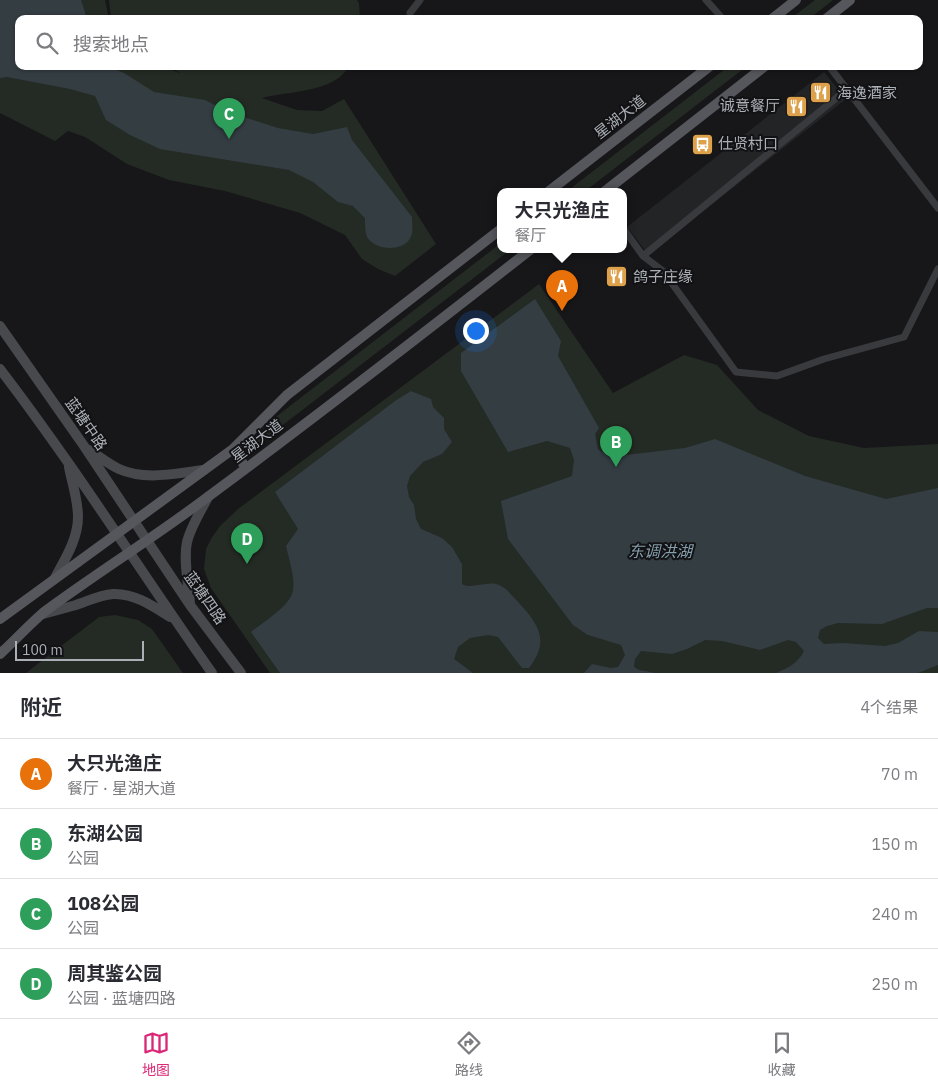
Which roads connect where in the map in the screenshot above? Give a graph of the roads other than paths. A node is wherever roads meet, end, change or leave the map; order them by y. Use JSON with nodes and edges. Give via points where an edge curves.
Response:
{"nodes":[{"id":1,"x":420,"y":0,"type":"edge"},
{"id":2,"x":706,"y":0,"type":"edge"},
{"id":3,"x":796,"y":0,"type":"edge"},
{"id":4,"x":850,"y":0,"type":"edge"},
{"id":5,"x":410,"y":13,"type":"dead end"},
{"id":6,"x":719,"y":15,"type":"edge"},
{"id":7,"x":777,"y":15,"type":"edge"},
{"id":8,"x":831,"y":15,"type":"edge"},
{"id":9,"x":705,"y":70,"type":"edge"},
{"id":10,"x":759,"y":70,"type":"edge"},
{"id":11,"x":832,"y":70,"type":"edge"},
{"id":12,"x":846,"y":90,"type":"junction"},
{"id":13,"x":553,"y":188,"type":"edge"},
{"id":14,"x":609,"y":188,"type":"edge"},
{"id":15,"x":938,"y":208,"type":"edge"},
{"id":16,"x":497,"y":232,"type":"edge"},
{"id":17,"x":627,"y":234,"type":"edge"},
{"id":18,"x":526,"y":253,"type":"edge"},
{"id":19,"x":642,"y":256,"type":"junction"},
{"id":20,"x":938,"y":270,"type":"edge"},
{"id":21,"x":0,"y":326,"type":"edge"},
{"id":22,"x":6,"y":335,"type":"junction"},
{"id":23,"x":0,"y":345,"type":"edge"},
{"id":24,"x":0,"y":369,"type":"edge"},
{"id":25,"x":84,"y":446,"type":"junction"},
{"id":26,"x":233,"y":449,"type":"junction"},
{"id":27,"x":68,"y":464,"type":"junction"},
{"id":28,"x":246,"y":468,"type":"junction"},
{"id":29,"x":204,"y":470,"type":"junction"},
{"id":30,"x":208,"y":497,"type":"junction"},
{"id":31,"x":134,"y":521,"type":"junction"},
{"id":32,"x":118,"y":533,"type":"junction"},
{"id":33,"x":146,"y":540,"type":"junction"},
{"id":34,"x":129,"y":551,"type":"junction"},
{"id":35,"x":55,"y":578,"type":"junction"},
{"id":36,"x":190,"y":605,"type":"junction"},
{"id":37,"x":43,"y":614,"type":"junction"},
{"id":38,"x":0,"y":619,"type":"edge"},
{"id":39,"x":175,"y":620,"type":"junction"},
{"id":40,"x":0,"y":654,"type":"edge"},
{"id":41,"x":212,"y":673,"type":"edge"},
{"id":42,"x":241,"y":673,"type":"edge"}],
"edges":[{"from":1,"to":5,"type":"street"},
{"from":2,"to":6,"type":"street"},
{"from":3,"to":7,"type":"main road"},
{"from":4,"to":8,"type":"main road"},
{"from":9,"to":13,"type":"main road","name":"星湖大道"},
{"from":10,"to":14,"type":"main road"},
{"from":11,"to":12,"type":"street"},
{"from":12,"to":15,"type":"street"},
{"from":12,"to":19,"type":"street"},
{"from":16,"to":26,"type":"main road","name":"星湖大道","via":[[287,395]]},
{"from":17,"to":19,"type":"street"},
{"from":18,"to":28,"type":"main road","name":"星湖大道"},
{"from":19,"to":20,"type":"street","via":[[662,271],[736,372],[777,376],[904,337]]},
{"from":21,"to":22,"type":"main road","name":"蓝塘中路"},
{"from":22,"to":23,"type":"main road"},
{"from":22,"to":25,"type":"main road","name":"蓝塘中路"},
{"from":24,"to":27,"type":"main road"},
{"from":25,"to":29,"type":"main road","via":[[118,468],[142,475]]},
{"from":25,"to":31,"type":"main road","name":"蓝塘中路"},
{"from":26,"to":28,"type":"main road"},
{"from":26,"to":29,"type":"main road","name":"星湖大道"},
{"from":27,"to":32,"type":"main road"},
{"from":27,"to":35,"type":"main road","via":[[77,505],[77,528]]},
{"from":28,"to":30,"type":"main road","name":"星湖大道"},
{"from":29,"to":31,"type":"main road","name":"星湖大道"},
{"from":30,"to":33,"type":"main road","name":"星湖大道"},
{"from":30,"to":36,"type":"main road","via":[[187,543]]},
{"from":31,"to":32,"type":"main road","name":"星湖大道"},
{"from":31,"to":33,"type":"main road","name":"蓝塘中路"},
{"from":32,"to":34,"type":"main road"},
{"from":32,"to":35,"type":"main road","name":"星湖大道"},
{"from":33,"to":34,"type":"main road","name":"星湖大道"},
{"from":33,"to":36,"type":"main road","name":"蓝塘四路"},
{"from":34,"to":37,"type":"main road","name":"星湖大道"},
{"from":34,"to":39,"type":"main road"},
{"from":35,"to":38,"type":"main road","name":"星湖大道"},
{"from":36,"to":42,"type":"main road","name":"蓝塘四路"},
{"from":37,"to":39,"type":"main road","via":[[113,594],[138,599]]},
{"from":37,"to":40,"type":"main road","name":"星湖大道"},
{"from":39,"to":41,"type":"main road"}]}
